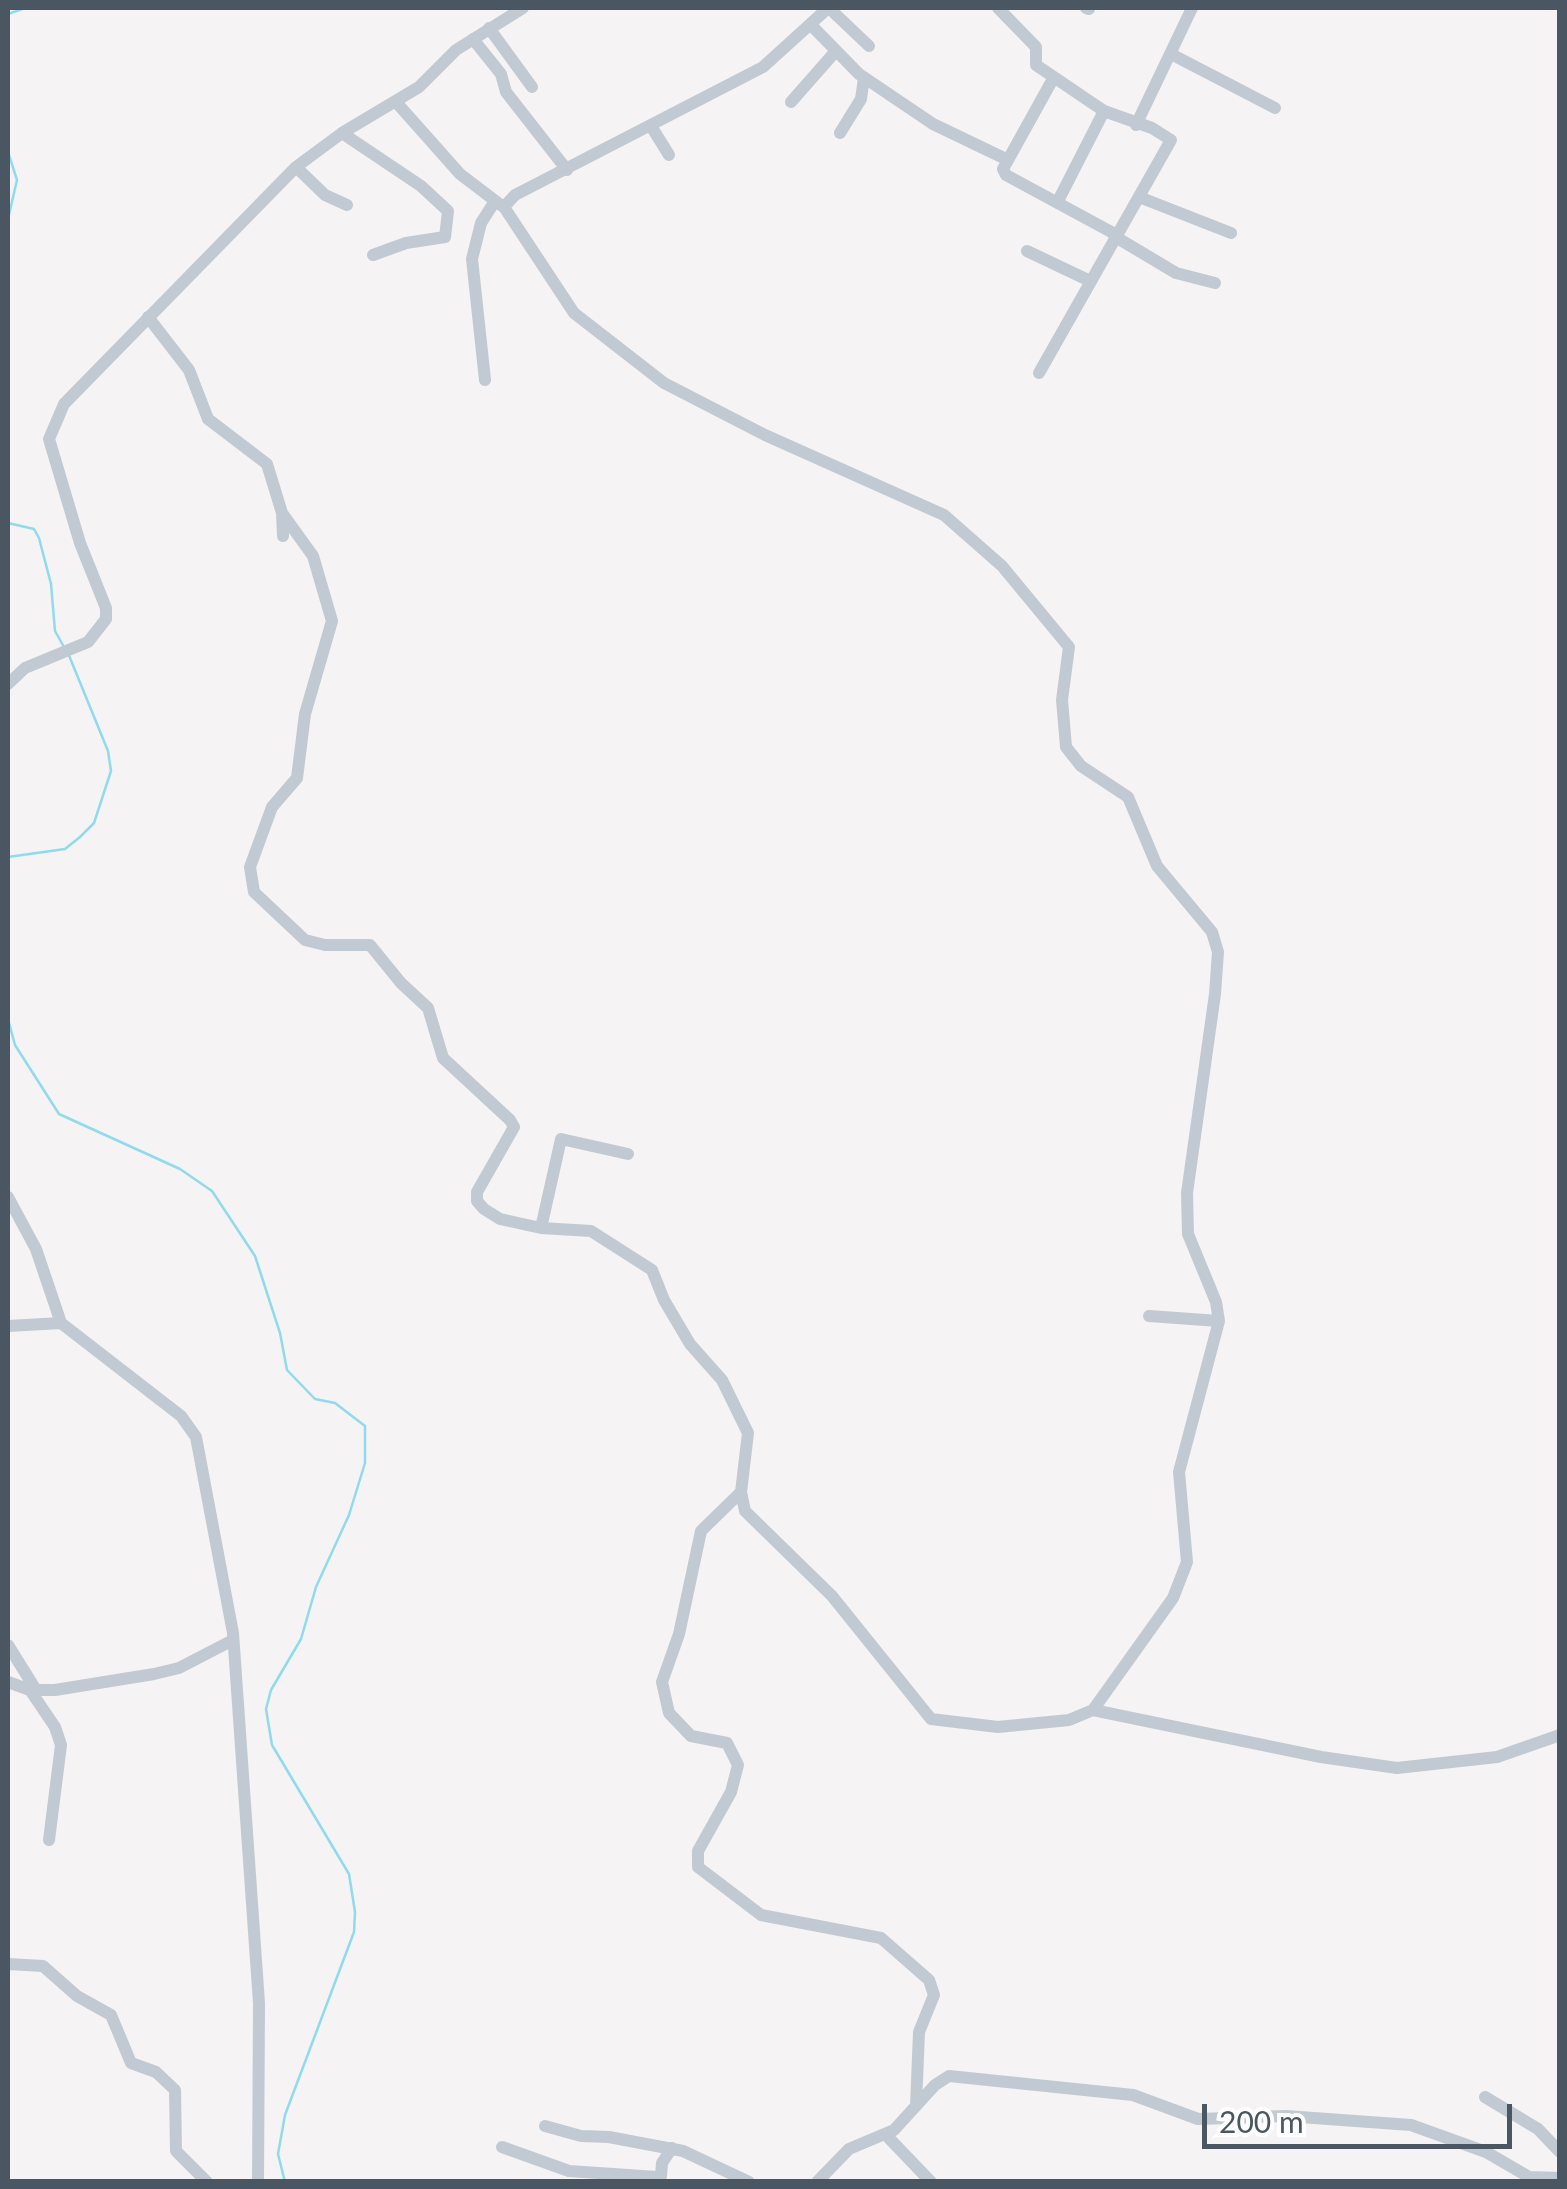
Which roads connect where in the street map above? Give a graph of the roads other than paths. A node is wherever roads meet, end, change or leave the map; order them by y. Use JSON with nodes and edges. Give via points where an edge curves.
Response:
{"nodes":[{"id":1,"x":523,"y":8,"type":"edge"},
{"id":2,"x":829,"y":8,"type":"edge"},
{"id":3,"x":998,"y":8,"type":"edge"},
{"id":4,"x":1192,"y":8,"type":"edge"},
{"id":5,"x":811,"y":25,"type":"junction"},
{"id":6,"x":490,"y":28,"type":"junction"},
{"id":7,"x":473,"y":39,"type":"junction"},
{"id":8,"x":868,"y":46,"type":"dead end"},
{"id":9,"x":835,"y":52,"type":"junction"},
{"id":10,"x":1171,"y":54,"type":"junction"},
{"id":11,"x":864,"y":78,"type":"junction"},
{"id":12,"x":1054,"y":78,"type":"junction"},
{"id":13,"x":532,"y":87,"type":"dead end"},
{"id":14,"x":396,"y":102,"type":"junction"},
{"id":15,"x":791,"y":102,"type":"dead end"},
{"id":16,"x":1274,"y":108,"type":"dead end"},
{"id":17,"x":1104,"y":112,"type":"junction"},
{"id":18,"x":1136,"y":125,"type":"junction"},
{"id":19,"x":651,"y":126,"type":"junction"},
{"id":20,"x":342,"y":133,"type":"junction"},
{"id":21,"x":840,"y":133,"type":"dead end"},
{"id":22,"x":669,"y":155,"type":"dead end"},
{"id":23,"x":1008,"y":160,"type":"junction"},
{"id":24,"x":296,"y":167,"type":"junction"},
{"id":25,"x":567,"y":170,"type":"junction"},
{"id":26,"x":1140,"y":197,"type":"junction"},
{"id":27,"x":1058,"y":201,"type":"junction"},
{"id":28,"x":499,"y":204,"type":"junction"},
{"id":29,"x":348,"y":205,"type":"dead end"},
{"id":30,"x":1230,"y":233,"type":"dead end"},
{"id":31,"x":1114,"y":235,"type":"junction"},
{"id":32,"x":1026,"y":251,"type":"dead end"},
{"id":33,"x":373,"y":255,"type":"dead end"},
{"id":34,"x":1088,"y":280,"type":"junction"},
{"id":35,"x":1215,"y":283,"type":"dead end"},
{"id":36,"x":148,"y":317,"type":"junction"},
{"id":37,"x":1039,"y":373,"type":"dead end"},
{"id":38,"x":485,"y":380,"type":"dead end"},
{"id":39,"x":282,"y":513,"type":"junction"},
{"id":40,"x":283,"y":536,"type":"dead end"},
{"id":41,"x":8,"y":684,"type":"edge"},
{"id":42,"x":628,"y":1154,"type":"dead end"},
{"id":43,"x":8,"y":1197,"type":"edge"},
{"id":44,"x":541,"y":1228,"type":"junction"},
{"id":45,"x":1148,"y":1316,"type":"dead end"},
{"id":46,"x":1219,"y":1321,"type":"junction"},
{"id":47,"x":60,"y":1323,"type":"junction"},
{"id":48,"x":8,"y":1326,"type":"edge"},
{"id":49,"x":741,"y":1492,"type":"junction"},
{"id":50,"x":233,"y":1640,"type":"junction"},
{"id":51,"x":8,"y":1645,"type":"edge"},
{"id":52,"x":8,"y":1682,"type":"edge"},
{"id":53,"x":33,"y":1690,"type":"junction"},
{"id":54,"x":1093,"y":1710,"type":"junction"},
{"id":55,"x":1560,"y":1735,"type":"edge"},
{"id":56,"x":49,"y":1840,"type":"dead end"},
{"id":57,"x":8,"y":1964,"type":"edge"},
{"id":58,"x":1485,"y":2097,"type":"dead end"},
{"id":59,"x":916,"y":2106,"type":"junction"},
{"id":60,"x":545,"y":2126,"type":"dead end"},
{"id":61,"x":886,"y":2135,"type":"junction"},
{"id":62,"x":502,"y":2146,"type":"dead end"},
{"id":63,"x":672,"y":2148,"type":"junction"},
{"id":64,"x":1560,"y":2152,"type":"edge"},
{"id":65,"x":1560,"y":2178,"type":"edge"},
{"id":66,"x":207,"y":2182,"type":"edge"},
{"id":67,"x":258,"y":2182,"type":"edge"},
{"id":68,"x":748,"y":2182,"type":"edge"},
{"id":69,"x":817,"y":2182,"type":"edge"},
{"id":70,"x":931,"y":2182,"type":"edge"}],
"edges":[{"from":1,"to":6,"type":"street"},
{"from":2,"to":5,"type":"street"},
{"from":2,"to":8,"type":"street"},
{"from":3,"to":12,"type":"street","via":[[1036,47],[1036,65]]},
{"from":4,"to":10,"type":"street"},
{"from":5,"to":9,"type":"street"},
{"from":5,"to":19,"type":"street","via":[[763,67]]},
{"from":6,"to":7,"type":"street"},
{"from":6,"to":13,"type":"street"},
{"from":7,"to":14,"type":"street"},
{"from":7,"to":25,"type":"street"},
{"from":9,"to":11,"type":"street"},
{"from":9,"to":15,"type":"street"},
{"from":10,"to":16,"type":"street"},
{"from":10,"to":18,"type":"street"},
{"from":11,"to":21,"type":"street","via":[[853,116]]},
{"from":11,"to":23,"type":"street","via":[[933,124]]},
{"from":12,"to":17,"type":"street"},
{"from":12,"to":23,"type":"street"},
{"from":14,"to":20,"type":"street"},
{"from":14,"to":28,"type":"street","via":[[460,174]]},
{"from":17,"to":18,"type":"street"},
{"from":17,"to":27,"type":"street"},
{"from":18,"to":26,"type":"street","via":[[1171,140]]},
{"from":19,"to":22,"type":"street"},
{"from":19,"to":25,"type":"street"},
{"from":20,"to":24,"type":"street"},
{"from":20,"to":33,"type":"street","via":[[448,211],[445,238]]},
{"from":23,"to":27,"type":"street","via":[[1006,175]]},
{"from":24,"to":29,"type":"street","via":[[325,195]]},
{"from":24,"to":36,"type":"street"},
{"from":25,"to":28,"type":"street"},
{"from":26,"to":30,"type":"street"},
{"from":26,"to":31,"type":"street"},
{"from":27,"to":31,"type":"street"},
{"from":28,"to":38,"type":"street","via":[[481,223],[472,259]]},
{"from":28,"to":46,"type":"street","via":[[557,293],[595,330],[664,383],[944,515],[1002,566],[1065,640],[1066,747],[1080,766],[1128,797],[1158,866],[1212,932],[1218,952],[1187,1193],[1188,1234]]},
{"from":31,"to":34,"type":"street"},
{"from":31,"to":35,"type":"street","via":[[1182,276]]},
{"from":32,"to":34,"type":"street"},
{"from":34,"to":37,"type":"street"},
{"from":36,"to":39,"type":"street","via":[[189,370],[208,419],[267,464]]},
{"from":36,"to":41,"type":"street","via":[[64,404],[51,428],[65,496],[106,608],[103,628],[76,650],[34,664]]},
{"from":39,"to":40,"type":"street"},
{"from":39,"to":44,"type":"street","via":[[313,556],[332,621],[305,714],[297,778],[267,818],[250,867],[252,886],[304,940],[370,945],[428,1008],[443,1058],[514,1128],[476,1201],[500,1219]]},
{"from":42,"to":44,"type":"street","via":[[560,1139]]},
{"from":43,"to":47,"type":"street","via":[[36,1249]]},
{"from":44,"to":49,"type":"street","via":[[591,1231],[652,1270],[748,1434]]},
{"from":45,"to":46,"type":"street"},
{"from":46,"to":54,"type":"street","via":[[1179,1472],[1187,1562],[1173,1598]]},
{"from":47,"to":48,"type":"street"},
{"from":47,"to":50,"type":"street","via":[[181,1416],[196,1437]]},
{"from":49,"to":54,"type":"street","via":[[745,1511],[832,1596],[931,1719],[998,1727],[1069,1720]]},
{"from":49,"to":59,"type":"street","via":[[701,1532],[662,1682],[669,1713],[691,1736],[730,1745],[738,1764],[698,1851],[698,1868],[761,1915],[881,1938],[929,1980],[934,1995],[920,2032]]},
{"from":50,"to":53,"type":"street","via":[[179,1668]]},
{"from":50,"to":67,"type":"street","via":[[258,2003]]},
{"from":51,"to":53,"type":"street"},
{"from":52,"to":53,"type":"street"},
{"from":53,"to":56,"type":"street","via":[[61,1745]]},
{"from":54,"to":55,"type":"street","via":[[1397,1768],[1497,1757]]},
{"from":57,"to":66,"type":"street","via":[[43,1966],[111,2016],[131,2063],[158,2073],[175,2090],[176,2151]]},
{"from":58,"to":64,"type":"street","via":[[1538,2128]]},
{"from":59,"to":61,"type":"street"},
{"from":59,"to":65,"type":"street","via":[[935,2085],[960,2076],[1148,2098],[1198,2119],[1411,2125],[1486,2152],[1529,2177]]},
{"from":60,"to":63,"type":"street"},
{"from":61,"to":69,"type":"street","via":[[850,2149]]},
{"from":61,"to":70,"type":"street"},
{"from":62,"to":63,"type":"street","via":[[569,2171],[657,2177]]},
{"from":63,"to":68,"type":"street"}]}
